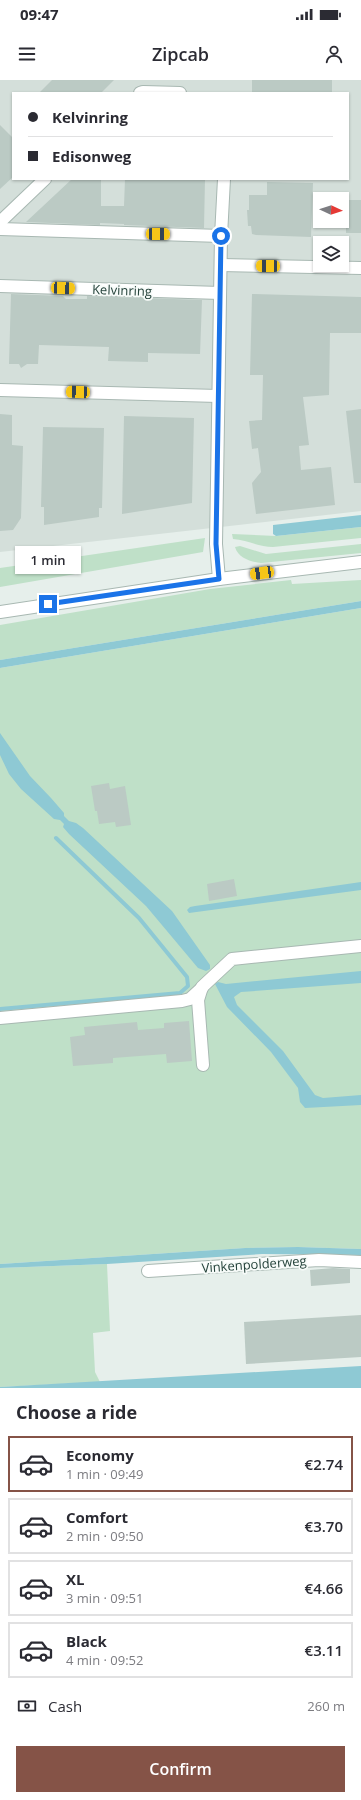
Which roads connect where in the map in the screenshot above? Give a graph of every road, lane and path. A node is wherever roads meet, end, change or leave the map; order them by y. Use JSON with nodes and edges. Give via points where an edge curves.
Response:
{"nodes":[{"id":1,"x":44,"y":180,"type":"edge"},
{"id":2,"x":224,"y":180,"type":"edge"},
{"id":3,"x":0,"y":222,"type":"edge"},
{"id":4,"x":0,"y":229,"type":"edge"},
{"id":5,"x":221,"y":236,"type":"junction"},
{"id":6,"x":221,"y":265,"type":"junction"},
{"id":7,"x":361,"y":268,"type":"edge"},
{"id":8,"x":0,"y":286,"type":"edge"},
{"id":9,"x":220,"y":293,"type":"junction"},
{"id":10,"x":0,"y":390,"type":"edge"},
{"id":11,"x":218,"y":396,"type":"junction"},
{"id":12,"x":361,"y":562,"type":"edge"},
{"id":13,"x":219,"y":579,"type":"junction"},
{"id":14,"x":0,"y":612,"type":"edge"},
{"id":15,"x":361,"y":946,"type":"edge"},
{"id":16,"x":202,"y":987,"type":"junction"},
{"id":17,"x":0,"y":1018,"type":"edge"},
{"id":18,"x":203,"y":1065,"type":"dead end"},
{"id":19,"x":361,"y":1262,"type":"edge"},
{"id":20,"x":148,"y":1271,"type":"dead end"}],
"edges":[{"from":1,"to":3,"type":"street"},
{"from":2,"to":5,"type":"street"},
{"from":4,"to":5,"type":"street"},
{"from":5,"to":6,"type":"street"},
{"from":6,"to":7,"type":"street"},
{"from":6,"to":9,"type":"street"},
{"from":8,"to":9,"type":"street","name":"Kelvinring"},
{"from":9,"to":11,"type":"street"},
{"from":10,"to":11,"type":"street"},
{"from":11,"to":13,"type":"street","via":[[216,544]]},
{"from":12,"to":13,"type":"street"},
{"from":13,"to":14,"type":"street"},
{"from":15,"to":16,"type":"street","via":[[232,959]]},
{"from":16,"to":17,"type":"street","via":[[190,999],[182,1001]]},
{"from":16,"to":18,"type":"street","via":[[198,1000]]},
{"from":19,"to":20,"type":"street","name":"Vinkenpolderweg","via":[[319,1260]]}]}
